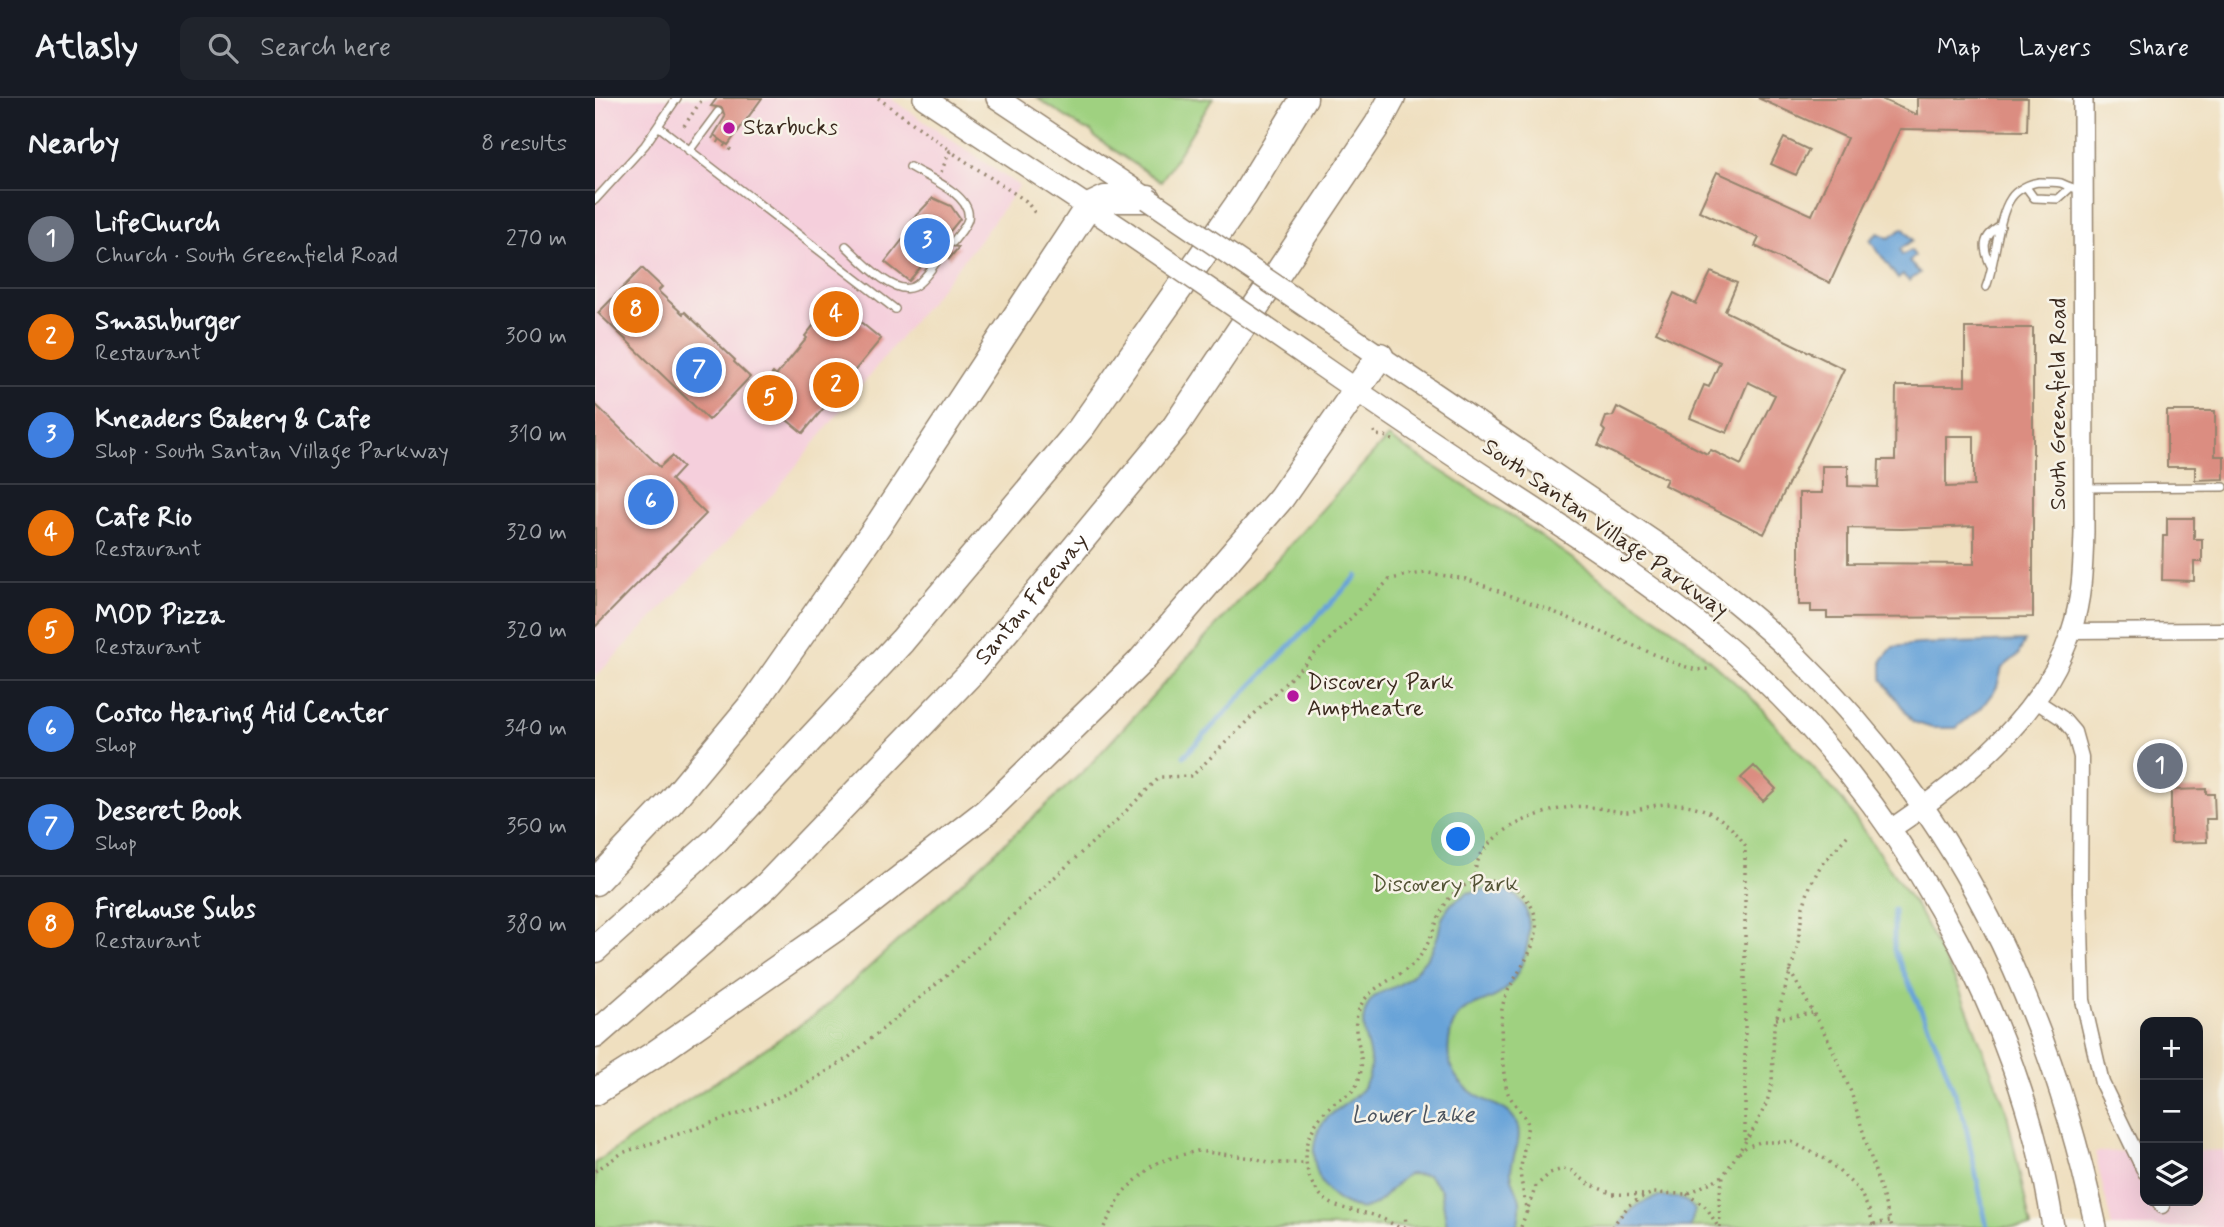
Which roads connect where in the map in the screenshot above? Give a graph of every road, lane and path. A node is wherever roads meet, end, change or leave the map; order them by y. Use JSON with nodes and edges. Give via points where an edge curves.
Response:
{"nodes":[{"id":1,"x":677,"y":98,"type":"edge"},
{"id":2,"x":703,"y":98,"type":"edge"},
{"id":3,"x":878,"y":98,"type":"edge"},
{"id":4,"x":924,"y":98,"type":"edge"},
{"id":5,"x":997,"y":98,"type":"edge"},
{"id":6,"x":1304,"y":98,"type":"edge"},
{"id":7,"x":1392,"y":98,"type":"edge"},
{"id":8,"x":2083,"y":98,"type":"edge"},
{"id":9,"x":718,"y":112,"type":"dead end"},
{"id":10,"x":658,"y":126,"type":"junction"},
{"id":11,"x":684,"y":126,"type":"dead end"},
{"id":12,"x":708,"y":135,"type":"dead end"},
{"id":13,"x":689,"y":150,"type":"junction"},
{"id":14,"x":731,"y":150,"type":"dead end"},
{"id":15,"x":950,"y":150,"type":"junction"},
{"id":16,"x":910,"y":167,"type":"dead end"},
{"id":17,"x":938,"y":176,"type":"dead end"},
{"id":18,"x":2026,"y":187,"type":"junction"},
{"id":19,"x":2076,"y":189,"type":"junction"},
{"id":20,"x":1149,"y":199,"type":"junction"},
{"id":21,"x":595,"y":200,"type":"edge"},
{"id":22,"x":1088,"y":206,"type":"junction"},
{"id":23,"x":1035,"y":214,"type":"dead end"},
{"id":24,"x":2001,"y":226,"type":"junction"},
{"id":25,"x":953,"y":242,"type":"dead end"},
{"id":26,"x":846,"y":246,"type":"dead end"},
{"id":27,"x":942,"y":254,"type":"dead end"},
{"id":28,"x":1993,"y":270,"type":"junction"},
{"id":29,"x":1986,"y":288,"type":"dead end"},
{"id":30,"x":894,"y":309,"type":"dead end"},
{"id":31,"x":1380,"y":356,"type":"junction"},
{"id":32,"x":1356,"y":391,"type":"junction"},
{"id":33,"x":1374,"y":431,"type":"dead end"},
{"id":34,"x":1396,"y":442,"type":"dead end"},
{"id":35,"x":2224,"y":487,"type":"edge"},
{"id":36,"x":2084,"y":488,"type":"junction"},
{"id":37,"x":2224,"y":630,"type":"edge"},
{"id":38,"x":2072,"y":631,"type":"junction"},
{"id":39,"x":1709,"y":669,"type":"dead end"},
{"id":40,"x":2036,"y":701,"type":"junction"},
{"id":41,"x":1924,"y":807,"type":"junction"},
{"id":42,"x":1891,"y":829,"type":"junction"},
{"id":43,"x":1848,"y":835,"type":"dead end"},
{"id":44,"x":595,"y":882,"type":"edge"},
{"id":45,"x":1475,"y":882,"type":"junction"},
{"id":46,"x":595,"y":949,"type":"edge"},
{"id":47,"x":1790,"y":971,"type":"junction"},
{"id":48,"x":1812,"y":1013,"type":"junction"},
{"id":49,"x":1776,"y":1019,"type":"junction"},
{"id":50,"x":595,"y":1035,"type":"edge"},
{"id":51,"x":595,"y":1092,"type":"edge"},
{"id":52,"x":1745,"y":1141,"type":"junction"},
{"id":53,"x":1735,"y":1157,"type":"junction"},
{"id":54,"x":2140,"y":1162,"type":"edge"},
{"id":55,"x":1305,"y":1163,"type":"junction"},
{"id":56,"x":595,"y":1171,"type":"edge"},
{"id":57,"x":1723,"y":1176,"type":"junction"},
{"id":58,"x":1688,"y":1194,"type":"junction"},
{"id":59,"x":1647,"y":1195,"type":"junction"},
{"id":60,"x":1405,"y":1214,"type":"dead end"},
{"id":61,"x":1527,"y":1214,"type":"junction"},
{"id":62,"x":1890,"y":1221,"type":"junction"},
{"id":63,"x":1874,"y":1225,"type":"edge"},
{"id":64,"x":1104,"y":1227,"type":"edge"},
{"id":65,"x":1398,"y":1227,"type":"edge"},
{"id":66,"x":1403,"y":1227,"type":"edge"},
{"id":67,"x":1521,"y":1227,"type":"edge"},
{"id":68,"x":1612,"y":1227,"type":"edge"},
{"id":69,"x":1719,"y":1227,"type":"edge"},
{"id":70,"x":1892,"y":1227,"type":"edge"},
{"id":71,"x":2053,"y":1227,"type":"edge"},
{"id":72,"x":2096,"y":1227,"type":"edge"}],
"edges":[{"from":1,"to":10,"type":"lane"},
{"from":2,"to":11,"type":"path"},
{"from":3,"to":15,"type":"path"},
{"from":4,"to":22,"type":"main road","name":"South Santan Village Parkway"},
{"from":5,"to":20,"type":"main road","name":"South Santan Village Parkway"},
{"from":6,"to":46,"type":"highway","via":[[1244,197],[1081,428],[902,641],[715,841]]},
{"from":7,"to":50,"type":"highway","name":"Santan Freeway","via":[[1175,427],[973,671],[767,884]]},
{"from":8,"to":19,"type":"street","name":"South Greenfield Road"},
{"from":9,"to":13,"type":"lane"},
{"from":10,"to":13,"type":"lane"},
{"from":10,"to":21,"type":"lane"},
{"from":12,"to":14,"type":"path"},
{"from":13,"to":30,"type":"lane"},
{"from":15,"to":17,"type":"path"},
{"from":15,"to":23,"type":"path","via":[[1025,201]]},
{"from":16,"to":25,"type":"lane","via":[[961,197],[969,209],[968,222]]},
{"from":18,"to":19,"type":"lane","via":[[2035,182],[2060,183]]},
{"from":18,"to":19,"type":"lane","via":[[2035,198],[2058,199]]},
{"from":18,"to":24,"type":"lane","via":[[2011,197]]},
{"from":19,"to":36,"type":"street","name":"South Greenfield Road"},
{"from":20,"to":22,"type":"highway","via":[[1105,199]]},
{"from":20,"to":31,"type":"main road","name":"South Santan Village Parkway","bridge":true},
{"from":22,"to":32,"type":"main road","name":"South Santan Village Parkway","bridge":true},
{"from":22,"to":44,"type":"highway","via":[[881,521],[755,701],[671,802]]},
{"from":24,"to":28,"type":"lane"},
{"from":24,"to":28,"type":"lane","via":[[1986,239],[1985,254]]},
{"from":26,"to":27,"type":"lane","via":[[886,281],[904,289],[918,284]]},
{"from":28,"to":29,"type":"lane"},
{"from":31,"to":32,"type":"highway"},
{"from":31,"to":41,"type":"main road","name":"South Santan Village Parkway","via":[[1642,531],[1731,599],[1794,654],[1835,698]]},
{"from":32,"to":42,"type":"main road","name":"South Santan Village Parkway","via":[[1581,538],[1688,615],[1801,719]]},
{"from":32,"to":51,"type":"highway","via":[[1281,498],[1139,663],[986,812],[847,920]]},
{"from":33,"to":34,"type":"path"},
{"from":35,"to":36,"type":"lane"},
{"from":36,"to":38,"type":"street","name":"South Greenfield Road","via":[[2083,572]]},
{"from":37,"to":38,"type":"street"},
{"from":38,"to":40,"type":"street","name":"South Greenfield Road"},
{"from":39,"to":56,"type":"path","via":[[1677,664],[1466,579],[1429,573],[1389,580],[1198,771],[1192,776],[1160,777],[952,971],[848,1058],[805,1085],[750,1110],[622,1153]]},
{"from":40,"to":41,"type":"street","name":"South Greenfield Road"},
{"from":40,"to":54,"type":"street","via":[[2074,732],[2081,757],[2083,1000],[2102,1083]]},
{"from":41,"to":42,"type":"street","name":"South Greenfield Road"},
{"from":41,"to":72,"type":"main road","name":"South Santan Village Parkway","via":[[1963,866],[2029,1002],[2069,1117]]},
{"from":42,"to":71,"type":"main road","name":"South Santan Village Parkway","via":[[1931,892],[1980,986],[2030,1123]]},
{"from":43,"to":47,"type":"path","via":[[1821,865],[1810,886]]},
{"from":45,"to":52,"type":"path","via":[[1478,857],[1493,840],[1530,817],[1557,810],[1590,807],[1627,812],[1653,805],[1687,804],[1719,817],[1736,831],[1745,845]]},
{"from":45,"to":55,"type":"path","via":[[1462,887],[1440,909],[1426,948],[1412,965],[1377,986],[1360,1004],[1356,1016],[1363,1061],[1359,1081],[1318,1118]]},
{"from":45,"to":61,"type":"path","via":[[1510,885],[1525,898],[1536,923],[1533,945],[1505,996],[1501,1021],[1505,1082],[1528,1124],[1520,1173]]},
{"from":47,"to":48,"type":"path"},
{"from":47,"to":49,"type":"path"},
{"from":48,"to":49,"type":"path"},
{"from":48,"to":62,"type":"path","via":[[1851,1092]]},
{"from":49,"to":52,"type":"path","via":[[1772,1083]]},
{"from":52,"to":53,"type":"path"},
{"from":53,"to":57,"type":"path"},
{"from":53,"to":63,"type":"path","via":[[1760,1142],[1792,1142],[1826,1160],[1859,1190]]},
{"from":55,"to":64,"type":"path","via":[[1272,1163],[1197,1151],[1174,1157],[1154,1164],[1123,1192]]},
{"from":55,"to":65,"type":"path","via":[[1313,1184],[1328,1202]]},
{"from":57,"to":58,"type":"path"},
{"from":57,"to":69,"type":"path"},
{"from":58,"to":59,"type":"path"},
{"from":58,"to":69,"type":"path","via":[[1707,1209]]},
{"from":59,"to":61,"type":"path","via":[[1613,1194],[1563,1169],[1550,1173],[1536,1186]]},
{"from":59,"to":68,"type":"path","via":[[1629,1205]]},
{"from":60,"to":66,"type":"path"},
{"from":61,"to":67,"type":"path"},
{"from":62,"to":63,"type":"path"},
{"from":62,"to":70,"type":"path"}]}
